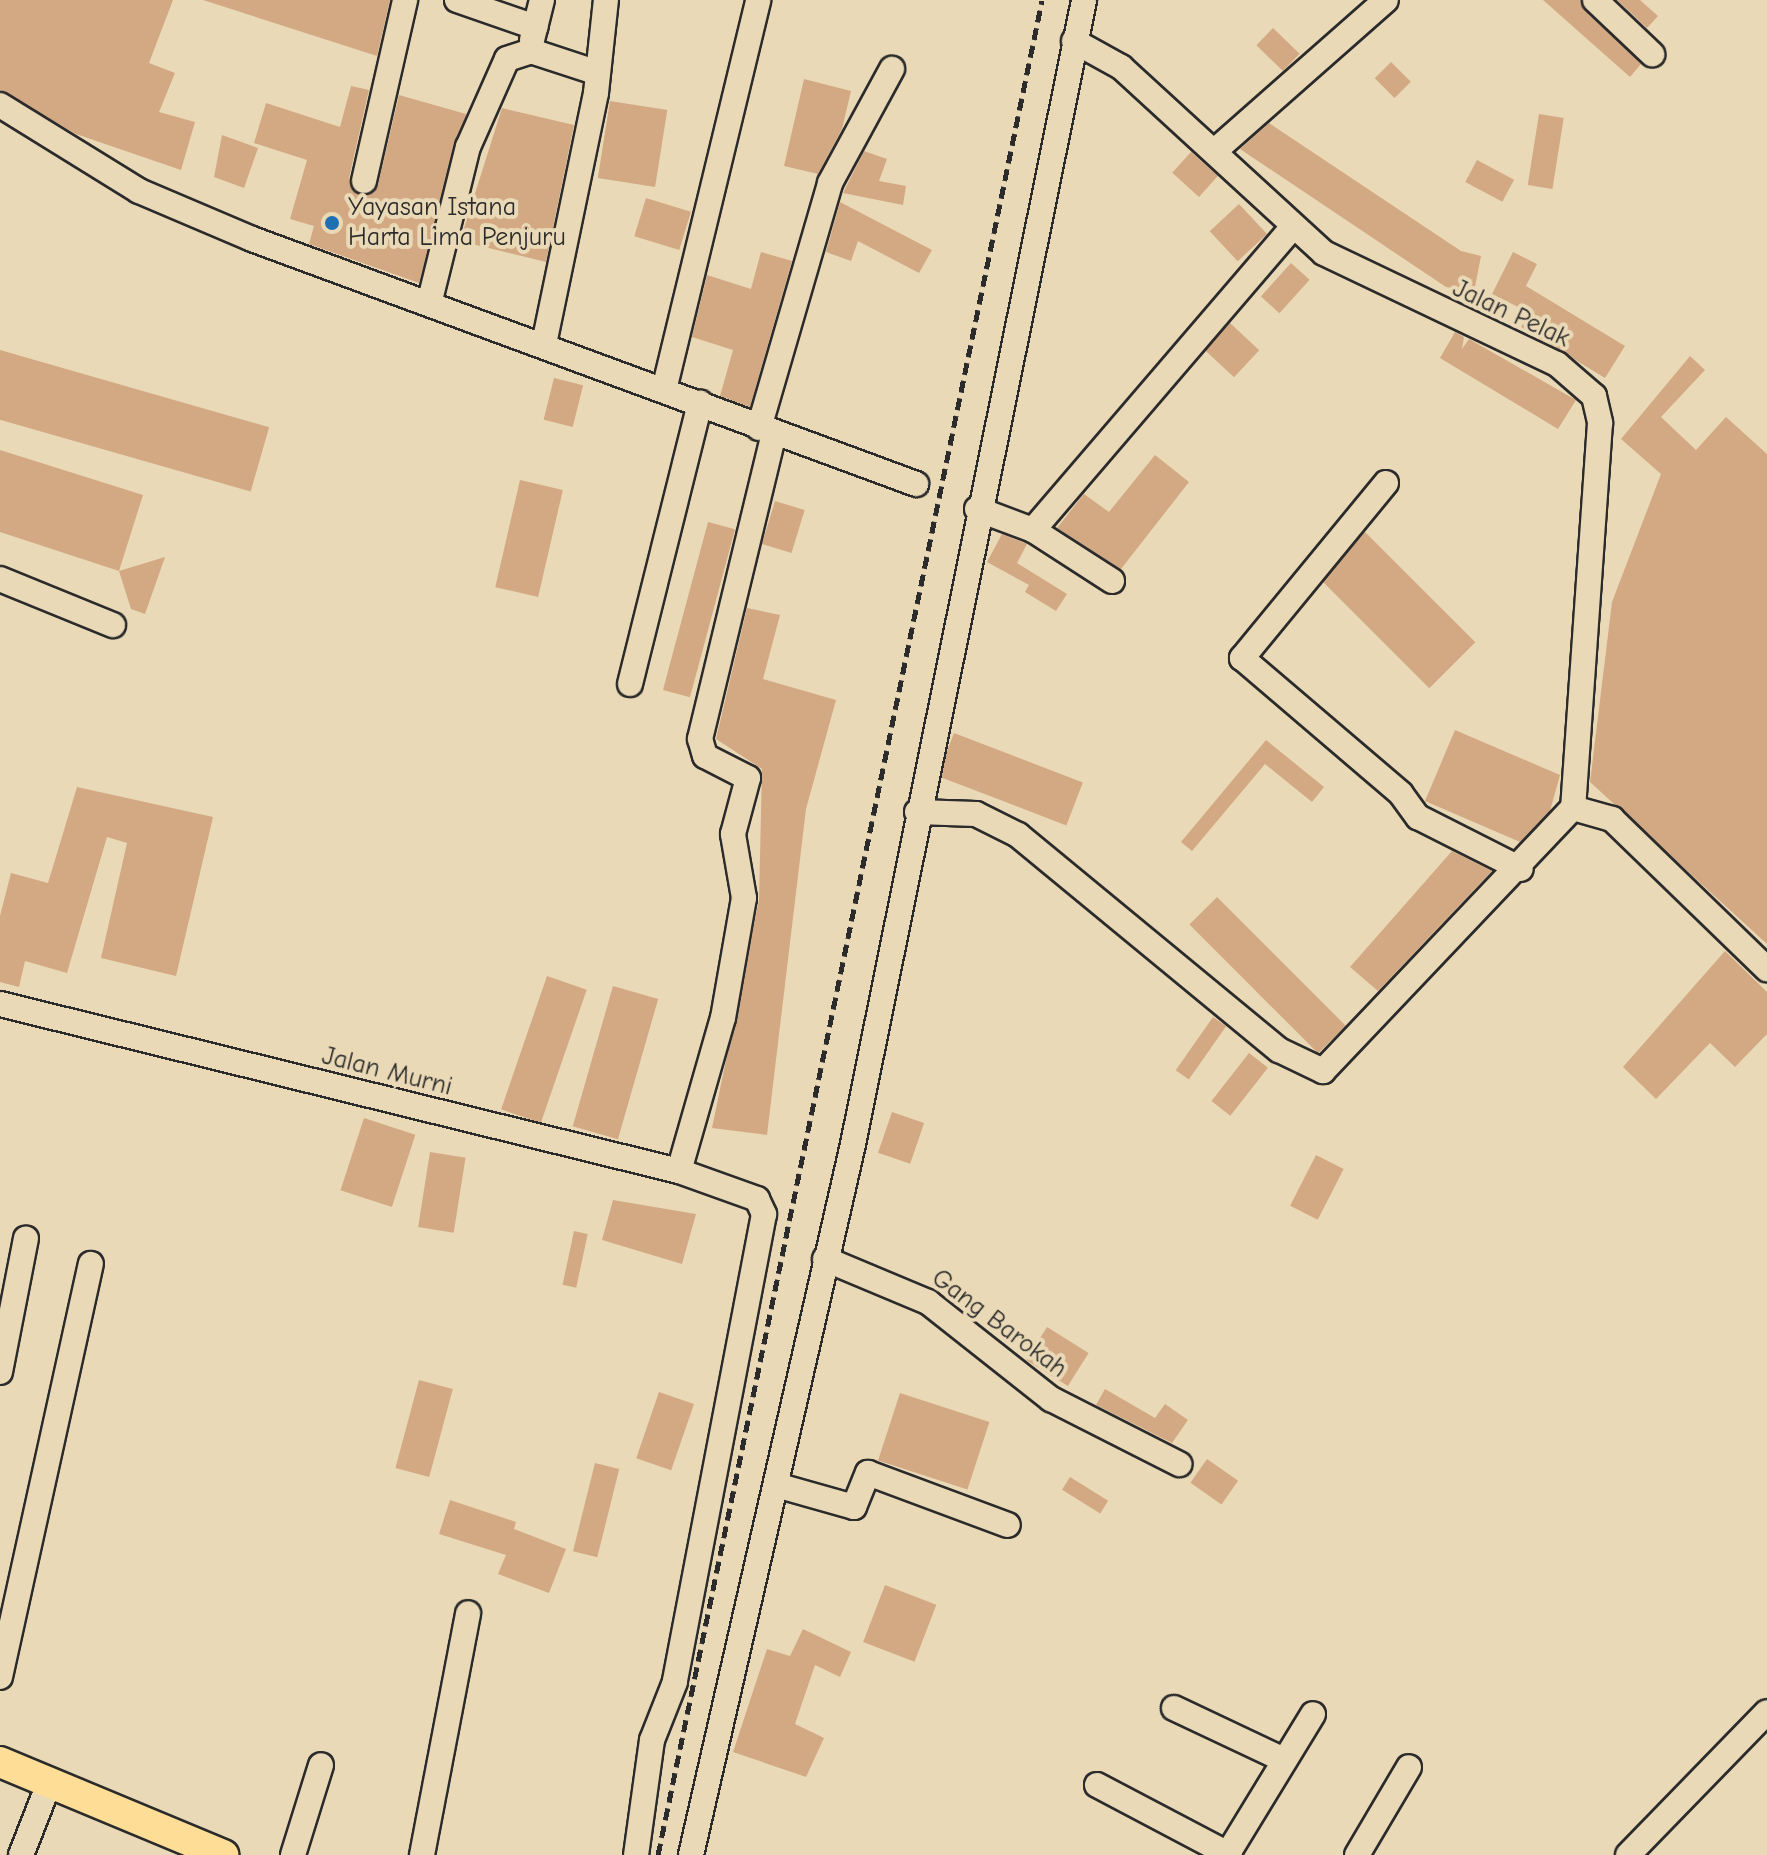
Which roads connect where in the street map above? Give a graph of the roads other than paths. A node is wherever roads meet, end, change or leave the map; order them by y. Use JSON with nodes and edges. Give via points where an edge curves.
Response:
{"nodes":[{"id":1,"x":405,"y":0,"type":"edge"},
{"id":2,"x":457,"y":0,"type":"edge"},
{"id":3,"x":542,"y":0,"type":"edge"},
{"id":4,"x":606,"y":0,"type":"edge"},
{"id":5,"x":758,"y":0,"type":"edge"},
{"id":6,"x":1084,"y":0,"type":"edge"},
{"id":7,"x":1386,"y":0,"type":"edge"},
{"id":8,"x":1595,"y":0,"type":"edge"},
{"id":9,"x":533,"y":39,"type":"junction"},
{"id":10,"x":1074,"y":41,"type":"junction"},
{"id":11,"x":1652,"y":54,"type":"dead end"},
{"id":12,"x":892,"y":69,"type":"dead end"},
{"id":13,"x":595,"y":72,"type":"junction"},
{"id":14,"x":0,"y":105,"type":"edge"},
{"id":15,"x":1217,"y":149,"type":"junction"},
{"id":16,"x":364,"y":181,"type":"dead end"},
{"id":17,"x":1290,"y":230,"type":"junction"},
{"id":18,"x":430,"y":300,"type":"junction"},
{"id":19,"x":544,"y":344,"type":"junction"},
{"id":20,"x":664,"y":390,"type":"junction"},
{"id":21,"x":700,"y":403,"type":"junction"},
{"id":22,"x":766,"y":430,"type":"junction"},
{"id":23,"x":1386,"y":483,"type":"dead end"},
{"id":24,"x":916,"y":484,"type":"dead end"},
{"id":25,"x":977,"y":509,"type":"junction"},
{"id":26,"x":1033,"y":530,"type":"junction"},
{"id":27,"x":0,"y":579,"type":"edge"},
{"id":28,"x":1112,"y":581,"type":"dead end"},
{"id":29,"x":113,"y":625,"type":"dead end"},
{"id":30,"x":630,"y":684,"type":"dead end"},
{"id":31,"x":1573,"y":808,"type":"junction"},
{"id":32,"x":917,"y":812,"type":"junction"},
{"id":33,"x":1521,"y":869,"type":"junction"},
{"id":34,"x":1767,"y":969,"type":"edge"},
{"id":35,"x":0,"y":1004,"type":"edge"},
{"id":36,"x":679,"y":1171,"type":"junction"},
{"id":37,"x":26,"y":1238,"type":"dead end"},
{"id":38,"x":825,"y":1259,"type":"junction"},
{"id":39,"x":91,"y":1264,"type":"dead end"},
{"id":40,"x":0,"y":1372,"type":"edge"},
{"id":41,"x":1179,"y":1464,"type":"dead end"},
{"id":42,"x":776,"y":1485,"type":"junction"},
{"id":43,"x":1008,"y":1525,"type":"dead end"},
{"id":44,"x":468,"y":1613,"type":"dead end"},
{"id":45,"x":0,"y":1677,"type":"edge"},
{"id":46,"x":1174,"y":1708,"type":"dead end"},
{"id":47,"x":1767,"y":1712,"type":"edge"},
{"id":48,"x":1313,"y":1714,"type":"dead end"},
{"id":49,"x":1284,"y":1760,"type":"junction"},
{"id":50,"x":0,"y":1762,"type":"edge"},
{"id":51,"x":321,"y":1765,"type":"dead end"},
{"id":52,"x":1409,"y":1767,"type":"dead end"},
{"id":53,"x":50,"y":1781,"type":"junction"},
{"id":54,"x":1097,"y":1785,"type":"dead end"},
{"id":55,"x":214,"y":1853,"type":"edge"},
{"id":56,"x":1228,"y":1854,"type":"edge"},
{"id":57,"x":21,"y":1855,"type":"edge"},
{"id":58,"x":293,"y":1855,"type":"edge"},
{"id":59,"x":422,"y":1855,"type":"edge"},
{"id":60,"x":636,"y":1855,"type":"edge"},
{"id":61,"x":691,"y":1855,"type":"edge"},
{"id":62,"x":1357,"y":1855,"type":"edge"},
{"id":63,"x":1628,"y":1855,"type":"edge"}],
"edges":[{"from":1,"to":16,"type":"street"},
{"from":2,"to":9,"type":"street"},
{"from":3,"to":9,"type":"street"},
{"from":4,"to":13,"type":"street"},
{"from":5,"to":20,"type":"street"},
{"from":6,"to":10,"type":"street"},
{"from":7,"to":15,"type":"street"},
{"from":8,"to":11,"type":"street"},
{"from":9,"to":13,"type":"street"},
{"from":9,"to":18,"type":"street","via":[[507,59],[479,117]]},
{"from":10,"to":15,"type":"street","name":"Jalan Pelak","via":[[1121,67]]},
{"from":10,"to":25,"type":"street"},
{"from":12,"to":22,"type":"street","via":[[830,183]]},
{"from":13,"to":19,"type":"street"},
{"from":14,"to":18,"type":"street","via":[[159,200]]},
{"from":15,"to":17,"type":"street","name":"Jalan Pelak"},
{"from":17,"to":26,"type":"street"},
{"from":17,"to":31,"type":"street","name":"Jalan Pelak","via":[[1369,279],[1557,364],[1594,396],[1600,423]]},
{"from":18,"to":19,"type":"street"},
{"from":19,"to":20,"type":"street"},
{"from":20,"to":21,"type":"street"},
{"from":21,"to":22,"type":"street"},
{"from":21,"to":30,"type":"street"},
{"from":22,"to":24,"type":"street"},
{"from":22,"to":36,"type":"street","via":[[700,739],[705,756],[748,778],[733,834],[744,898],[723,1018]]},
{"from":23,"to":33,"type":"street","via":[[1242,658],[1418,817]]},
{"from":25,"to":26,"type":"street"},
{"from":25,"to":32,"type":"street"},
{"from":26,"to":28,"type":"street"},
{"from":27,"to":29,"type":"street"},
{"from":31,"to":33,"type":"street"},
{"from":31,"to":34,"type":"street","via":[[1612,819]]},
{"from":32,"to":33,"type":"street","via":[[976,814],[1018,835],[1279,1050],[1315,1070],[1340,1059]]},
{"from":32,"to":38,"type":"street"},
{"from":35,"to":36,"type":"street","name":"Jalan Murni"},
{"from":36,"to":60,"type":"street","name":"Jalan Murni","via":[[757,1199],[764,1214],[675,1682],[652,1740]]},
{"from":37,"to":40,"type":"street"},
{"from":38,"to":41,"type":"street","name":"Gang Barokah","via":[[928,1302],[1051,1399]]},
{"from":38,"to":42,"type":"street"},
{"from":39,"to":45,"type":"street"},
{"from":42,"to":43,"type":"street","via":[[854,1507],[868,1473]]},
{"from":42,"to":61,"type":"street"},
{"from":44,"to":59,"type":"street"},
{"from":46,"to":49,"type":"street"},
{"from":47,"to":63,"type":"street"},
{"from":48,"to":49,"type":"street"},
{"from":49,"to":56,"type":"street"},
{"from":50,"to":53,"type":"main road"},
{"from":51,"to":58,"type":"street"},
{"from":52,"to":62,"type":"street"},
{"from":53,"to":55,"type":"main road"},
{"from":53,"to":57,"type":"street"},
{"from":54,"to":56,"type":"street"}]}
